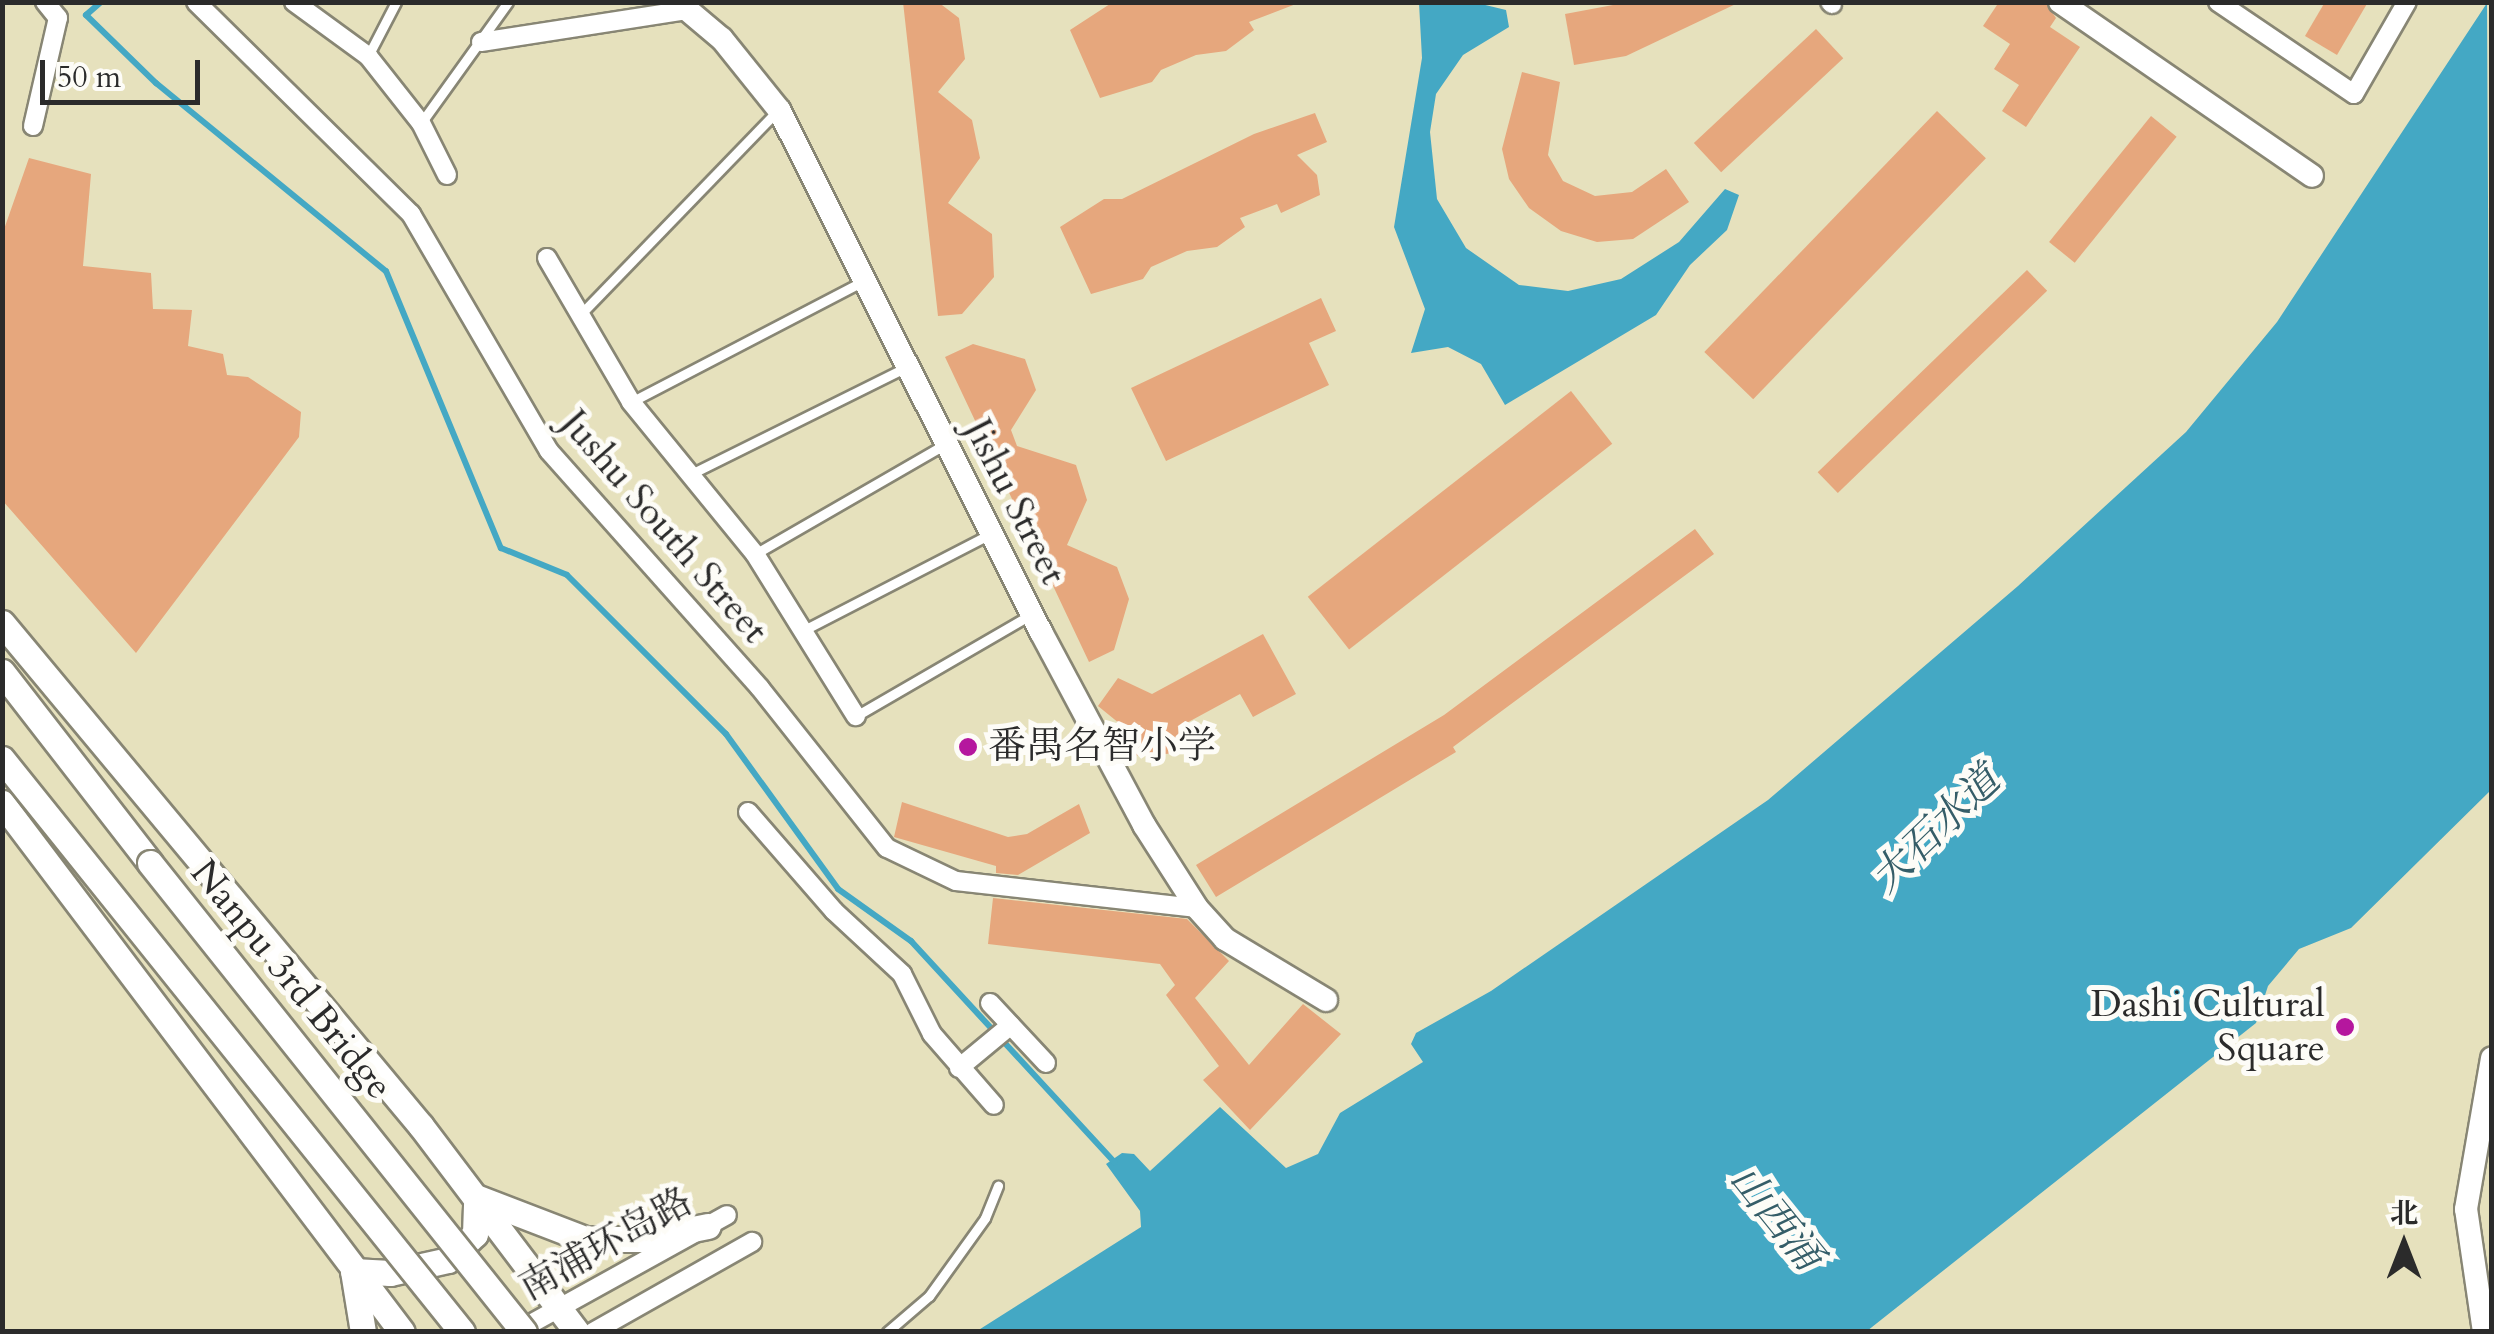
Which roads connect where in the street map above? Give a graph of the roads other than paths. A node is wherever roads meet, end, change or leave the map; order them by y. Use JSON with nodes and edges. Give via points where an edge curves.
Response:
{"nodes":[{"id":1,"x":45,"y":2,"type":"edge"},
{"id":2,"x":196,"y":2,"type":"edge"},
{"id":3,"x":294,"y":2,"type":"edge"},
{"id":4,"x":396,"y":2,"type":"edge"},
{"id":5,"x":508,"y":2,"type":"edge"},
{"id":6,"x":2060,"y":2,"type":"edge"},
{"id":7,"x":2218,"y":2,"type":"edge"},
{"id":8,"x":2406,"y":2,"type":"edge"},
{"id":9,"x":682,"y":6,"type":"edge"},
{"id":10,"x":481,"y":42,"type":"junction"},
{"id":11,"x":368,"y":56,"type":"junction"},
{"id":12,"x":778,"y":110,"type":"junction"},
{"id":13,"x":421,"y":123,"type":"junction"},
{"id":14,"x":33,"y":126,"type":"dead end"},
{"id":15,"x":447,"y":176,"type":"dead end"},
{"id":16,"x":2312,"y":176,"type":"dead end"},
{"id":17,"x":547,"y":258,"type":"dead end"},
{"id":18,"x":863,"y":281,"type":"junction"},
{"id":19,"x":578,"y":316,"type":"junction"},
{"id":20,"x":908,"y":366,"type":"junction"},
{"id":21,"x":631,"y":402,"type":"junction"},
{"id":22,"x":947,"y":443,"type":"junction"},
{"id":23,"x":688,"y":476,"type":"junction"},
{"id":24,"x":994,"y":532,"type":"junction"},
{"id":25,"x":754,"y":554,"type":"junction"},
{"id":26,"x":1032,"y":614,"type":"junction"},
{"id":27,"x":2,"y":623,"type":"edge"},
{"id":28,"x":801,"y":631,"type":"junction"},
{"id":29,"x":2,"y":672,"type":"edge"},
{"id":30,"x":856,"y":716,"type":"joint"},
{"id":31,"x":2,"y":759,"type":"edge"},
{"id":32,"x":2,"y":803,"type":"edge"},
{"id":33,"x":748,"y":812,"type":"dead end"},
{"id":34,"x":1197,"y":908,"type":"junction"},
{"id":35,"x":1326,"y":1000,"type":"dead end"},
{"id":36,"x":990,"y":1003,"type":"dead end"},
{"id":37,"x":1011,"y":1025,"type":"junction"},
{"id":38,"x":2491,"y":1059,"type":"edge"},
{"id":39,"x":1046,"y":1063,"type":"dead end"},
{"id":40,"x":959,"y":1068,"type":"junction"},
{"id":41,"x":994,"y":1106,"type":"dead end"},
{"id":42,"x":998,"y":1185,"type":"dead end"},
{"id":43,"x":473,"y":1196,"type":"junction"},
{"id":44,"x":718,"y":1220,"type":"joint"},
{"id":45,"x":752,"y":1242,"type":"dead end"},
{"id":46,"x":353,"y":1271,"type":"junction"},
{"id":47,"x":560,"y":1310,"type":"junction"},
{"id":48,"x":363,"y":1332,"type":"edge"},
{"id":49,"x":402,"y":1332,"type":"edge"},
{"id":50,"x":462,"y":1332,"type":"edge"},
{"id":51,"x":520,"y":1332,"type":"edge"},
{"id":52,"x":576,"y":1332,"type":"edge"},
{"id":53,"x":593,"y":1332,"type":"edge"},
{"id":54,"x":887,"y":1332,"type":"edge"},
{"id":55,"x":2484,"y":1332,"type":"edge"}],
"edges":[{"from":1,"to":14,"type":"street","via":[[58,18]]},
{"from":2,"to":34,"type":"street","name":"Jushu South Street","via":[[411,214],[549,451],[760,688],[888,848],[956,881]]},
{"from":3,"to":11,"type":"street"},
{"from":4,"to":11,"type":"lane"},
{"from":5,"to":10,"type":"lane"},
{"from":6,"to":16,"type":"street"},
{"from":7,"to":8,"type":"street","via":[[2354,94]]},
{"from":9,"to":10,"type":"street"},
{"from":9,"to":12,"type":"street","name":"Jishu Street","via":[[722,39]]},
{"from":10,"to":13,"type":"lane"},
{"from":11,"to":13,"type":"street"},
{"from":12,"to":18,"type":"street","name":"Jishu Street"},
{"from":12,"to":19,"type":"lane"},
{"from":13,"to":15,"type":"street"},
{"from":17,"to":19,"type":"street"},
{"from":18,"to":20,"type":"street","name":"Jishu Street"},
{"from":18,"to":21,"type":"lane"},
{"from":19,"to":21,"type":"street"},
{"from":20,"to":22,"type":"street","name":"Jishu Street"},
{"from":20,"to":23,"type":"lane"},
{"from":21,"to":23,"type":"street"},
{"from":22,"to":24,"type":"street","name":"Jishu Street"},
{"from":22,"to":25,"type":"lane"},
{"from":23,"to":25,"type":"street"},
{"from":24,"to":26,"type":"street","name":"Jishu Street"},
{"from":24,"to":28,"type":"lane"},
{"from":25,"to":28,"type":"street"},
{"from":26,"to":30,"type":"lane"},
{"from":26,"to":34,"type":"street","name":"Jishu Street","via":[[1144,825]]},
{"from":27,"to":43,"type":"main road"},
{"from":28,"to":30,"type":"street"},
{"from":29,"to":51,"type":"main road","name":"Nanpu 3rd Bridge","bridge":true},
{"from":31,"to":50,"type":"main road","bridge":true},
{"from":32,"to":46,"type":"main road"},
{"from":33,"to":40,"type":"street","via":[[834,911],[902,974]]},
{"from":34,"to":35,"type":"street","name":"Jishu Street","via":[[1225,939]]},
{"from":36,"to":37,"type":"street"},
{"from":37,"to":39,"type":"street"},
{"from":37,"to":40,"type":"street"},
{"from":38,"to":55,"type":"street","via":[[2466,1208]]},
{"from":40,"to":41,"type":"street"},
{"from":42,"to":54,"type":"lane","via":[[984,1218],[929,1296]]},
{"from":43,"to":44,"type":"main road","via":[[585,1239],[643,1239]]},
{"from":43,"to":46,"type":"main road","via":[[479,1206],[475,1234],[448,1260],[390,1274]]},
{"from":43,"to":47,"type":"main road"},
{"from":44,"to":47,"type":"street","name":"南浦环岛路"},
{"from":45,"to":53,"type":"street","name":"南浦环岛路"},
{"from":46,"to":48,"type":"main road"},
{"from":46,"to":49,"type":"main road"},
{"from":47,"to":51,"type":"street","name":"南浦环岛路"},
{"from":47,"to":52,"type":"main road"}]}
